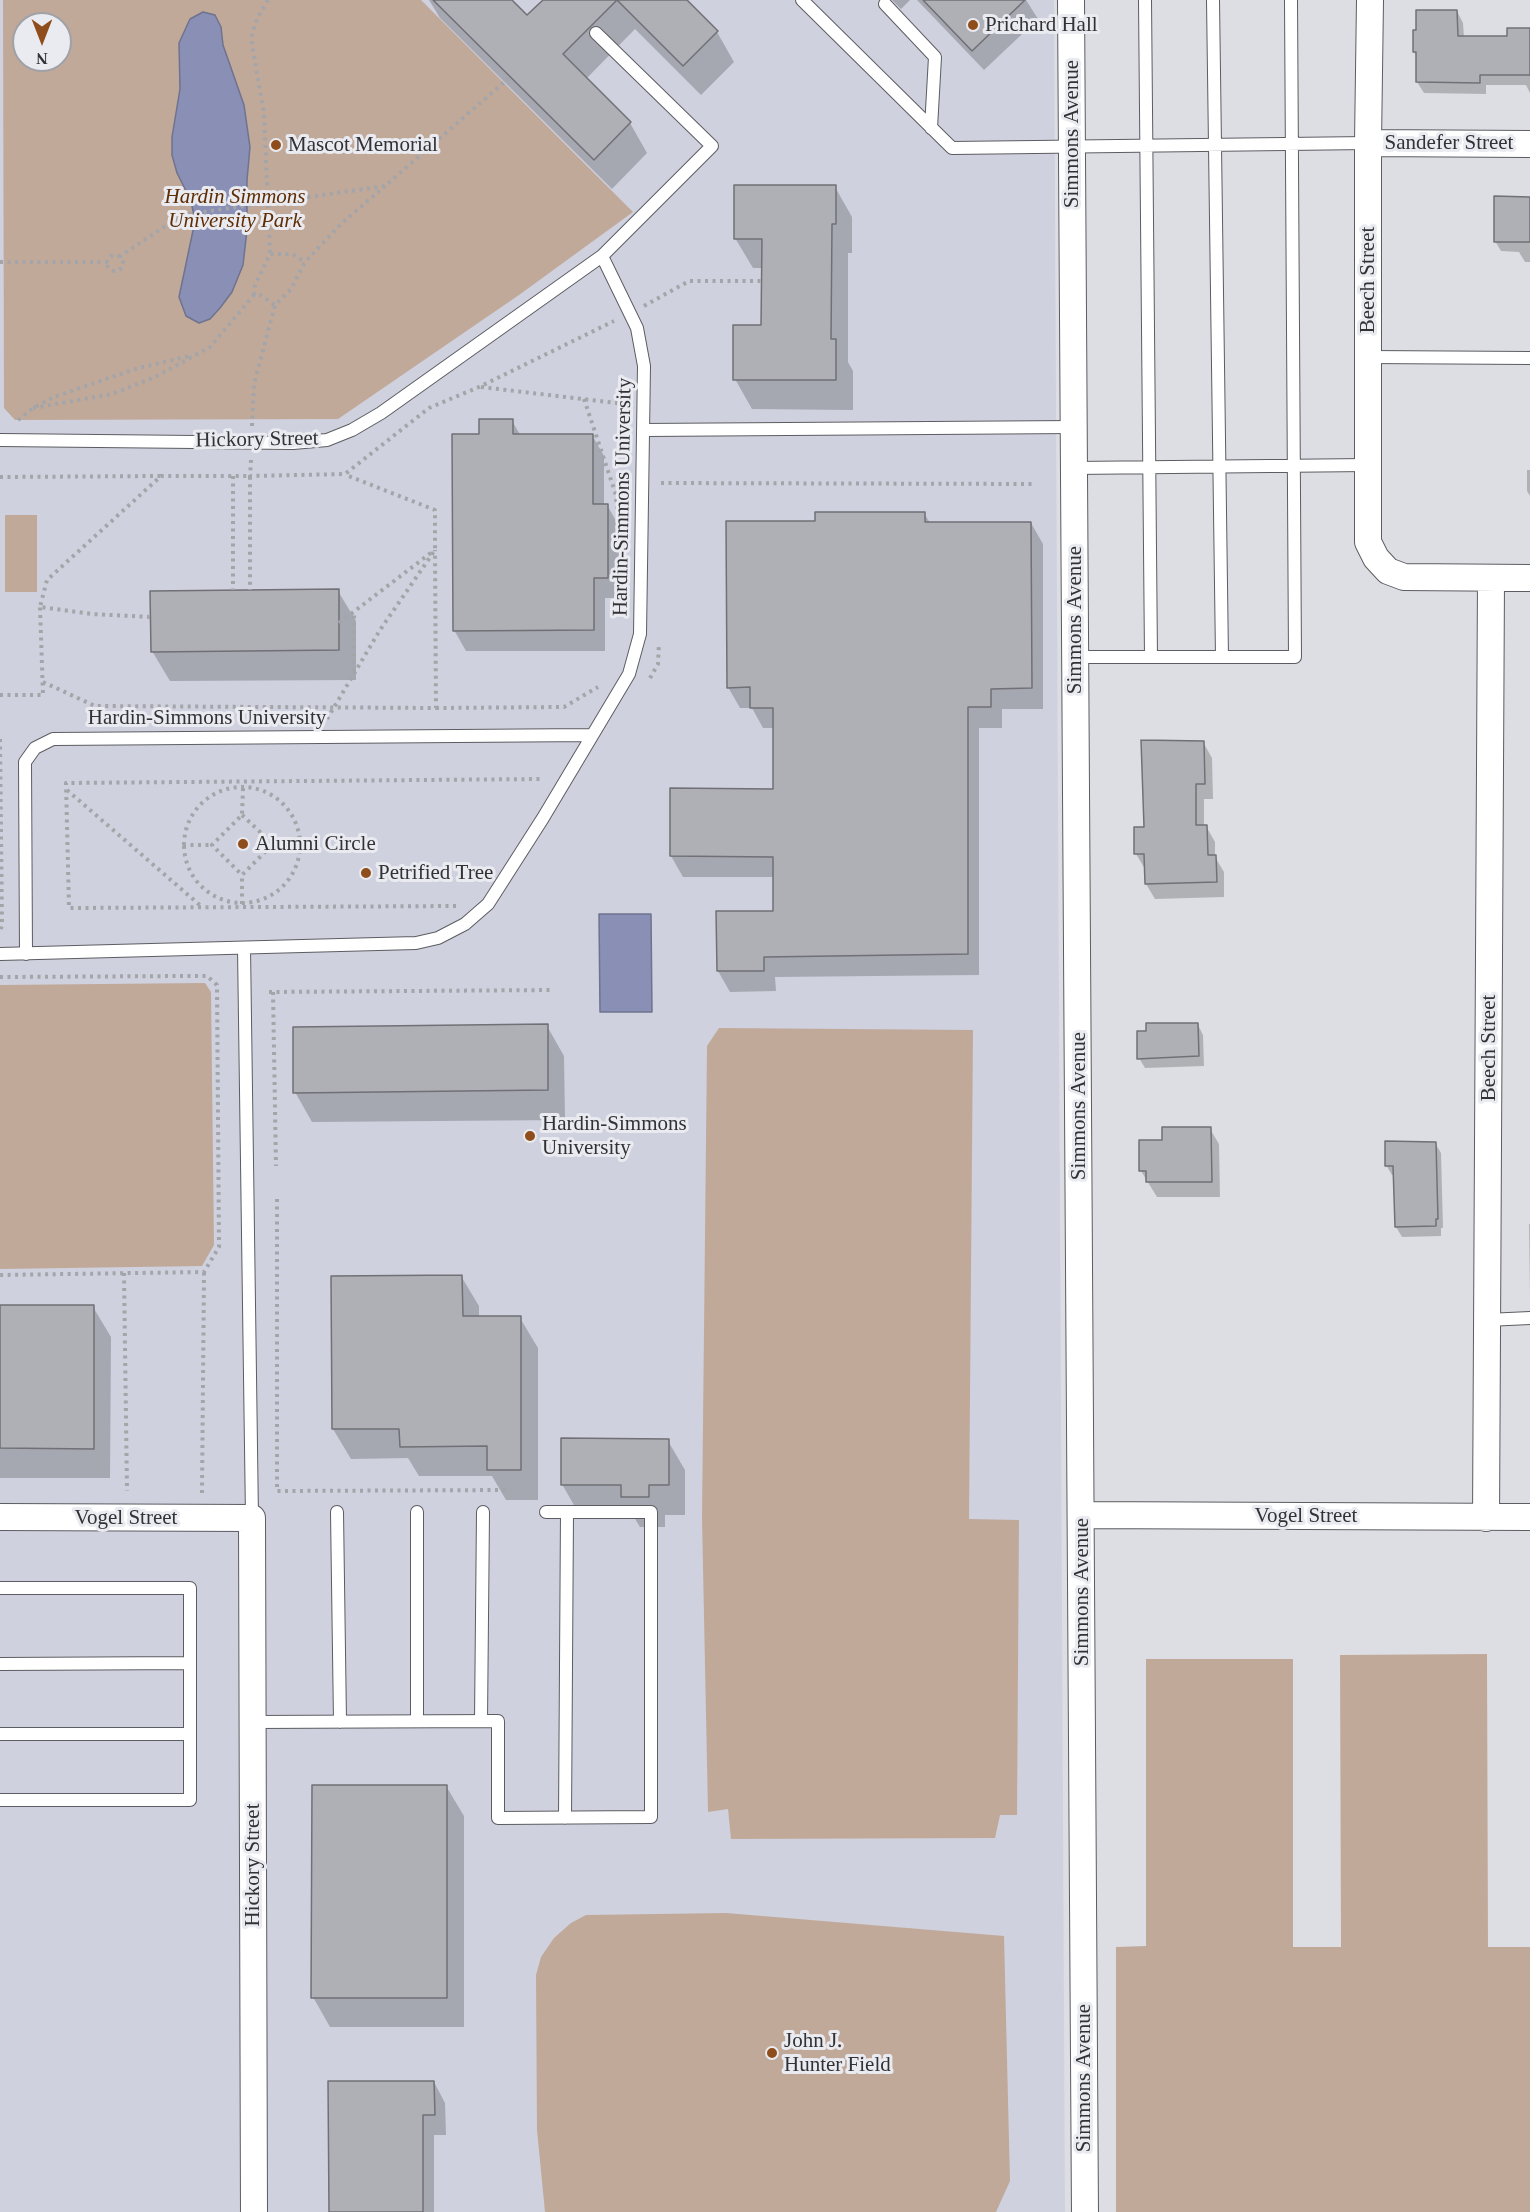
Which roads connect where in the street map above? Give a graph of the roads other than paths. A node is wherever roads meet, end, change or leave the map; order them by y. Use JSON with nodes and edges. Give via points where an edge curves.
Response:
{"nodes":[{"id":1,"x":802,"y":0,"type":"edge"},
{"id":2,"x":1071,"y":0,"type":"edge"},
{"id":3,"x":1145,"y":0,"type":"edge"},
{"id":4,"x":1214,"y":0,"type":"edge"},
{"id":5,"x":1291,"y":0,"type":"edge"},
{"id":6,"x":1370,"y":0,"type":"edge"},
{"id":7,"x":885,"y":4,"type":"dead end"},
{"id":8,"x":596,"y":33,"type":"dead end"},
{"id":9,"x":931,"y":128,"type":"junction"},
{"id":10,"x":1368,"y":143,"type":"junction"},
{"id":11,"x":1292,"y":144,"type":"junction"},
{"id":12,"x":1530,"y":144,"type":"edge"},
{"id":13,"x":1215,"y":145,"type":"junction"},
{"id":14,"x":1147,"y":147,"type":"junction"},
{"id":15,"x":1072,"y":148,"type":"junction"},
{"id":16,"x":602,"y":256,"type":"junction"},
{"id":17,"x":1368,"y":357,"type":"junction"},
{"id":18,"x":1530,"y":358,"type":"edge"},
{"id":19,"x":1074,"y":427,"type":"junction"},
{"id":20,"x":644,"y":430,"type":"junction"},
{"id":21,"x":0,"y":440,"type":"edge"},
{"id":22,"x":1368,"y":465,"type":"junction"},
{"id":23,"x":1220,"y":466,"type":"junction"},
{"id":24,"x":1294,"y":466,"type":"junction"},
{"id":25,"x":1150,"y":467,"type":"junction"},
{"id":26,"x":1074,"y":468,"type":"junction"},
{"id":27,"x":1530,"y":578,"type":"edge"},
{"id":28,"x":1491,"y":579,"type":"junction"},
{"id":29,"x":1075,"y":657,"type":"junction"},
{"id":30,"x":1151,"y":657,"type":"junction"},
{"id":31,"x":1222,"y":657,"type":"junction"},
{"id":32,"x":591,"y":735,"type":"junction"},
{"id":33,"x":244,"y":948,"type":"junction"},
{"id":34,"x":0,"y":954,"type":"edge"},
{"id":35,"x":26,"y":954,"type":"junction"},
{"id":36,"x":1530,"y":1318,"type":"edge"},
{"id":37,"x":1487,"y":1320,"type":"junction"},
{"id":38,"x":337,"y":1512,"type":"dead end"},
{"id":39,"x":417,"y":1512,"type":"dead end"},
{"id":40,"x":483,"y":1512,"type":"dead end"},
{"id":41,"x":546,"y":1512,"type":"dead end"},
{"id":42,"x":567,"y":1512,"type":"junction"},
{"id":43,"x":1082,"y":1515,"type":"junction"},
{"id":44,"x":0,"y":1517,"type":"edge"},
{"id":45,"x":1530,"y":1517,"type":"edge"},
{"id":46,"x":252,"y":1518,"type":"junction"},
{"id":47,"x":1486,"y":1518,"type":"junction"},
{"id":48,"x":0,"y":1588,"type":"edge"},
{"id":49,"x":190,"y":1663,"type":"junction"},
{"id":50,"x":0,"y":1664,"type":"edge"},
{"id":51,"x":417,"y":1721,"type":"junction"},
{"id":52,"x":481,"y":1721,"type":"junction"},
{"id":53,"x":252,"y":1722,"type":"junction"},
{"id":54,"x":340,"y":1722,"type":"junction"},
{"id":55,"x":0,"y":1734,"type":"edge"},
{"id":56,"x":190,"y":1734,"type":"junction"},
{"id":57,"x":0,"y":1800,"type":"edge"},
{"id":58,"x":565,"y":1818,"type":"junction"},
{"id":59,"x":254,"y":2212,"type":"edge"},
{"id":60,"x":1085,"y":2212,"type":"edge"}],
"edges":[{"from":1,"to":9,"type":"lane"},
{"from":2,"to":15,"type":"street","name":"Simmons Avenue"},
{"from":3,"to":14,"type":"lane"},
{"from":4,"to":13,"type":"lane"},
{"from":5,"to":11,"type":"lane"},
{"from":6,"to":10,"type":"street","name":"Beech Street"},
{"from":7,"to":9,"type":"lane","via":[[935,57]]},
{"from":8,"to":16,"type":"lane","name":"Hickory Street","via":[[712,146]]},
{"from":9,"to":15,"type":"lane","via":[[952,148]]},
{"from":10,"to":11,"type":"lane"},
{"from":10,"to":12,"type":"street","name":"Sandefer Street"},
{"from":10,"to":17,"type":"street","name":"Beech Street"},
{"from":11,"to":13,"type":"lane"},
{"from":11,"to":24,"type":"lane"},
{"from":13,"to":14,"type":"lane"},
{"from":13,"to":23,"type":"lane"},
{"from":14,"to":15,"type":"lane"},
{"from":14,"to":25,"type":"lane"},
{"from":15,"to":19,"type":"street","name":"Simmons Avenue"},
{"from":16,"to":20,"type":"lane","name":"Hardin-Simmons University","via":[[637,328],[644,366]]},
{"from":16,"to":21,"type":"lane","name":"Hickory Street","via":[[381,413],[327,440]]},
{"from":17,"to":18,"type":"lane"},
{"from":17,"to":22,"type":"street","name":"Beech Street"},
{"from":19,"to":20,"type":"lane"},
{"from":19,"to":26,"type":"street","name":"Simmons Avenue"},
{"from":20,"to":32,"type":"lane","name":"Hardin-Simmons University","via":[[640,633],[629,674]]},
{"from":22,"to":24,"type":"lane"},
{"from":22,"to":28,"type":"street","name":"Beech Street","via":[[1368,542],[1388,571],[1404,577]]},
{"from":23,"to":24,"type":"lane"},
{"from":23,"to":25,"type":"lane"},
{"from":23,"to":31,"type":"lane"},
{"from":24,"to":31,"type":"lane","via":[[1295,657]]},
{"from":25,"to":26,"type":"lane"},
{"from":25,"to":30,"type":"lane"},
{"from":26,"to":29,"type":"street","name":"Simmons Avenue"},
{"from":27,"to":28,"type":"street"},
{"from":28,"to":37,"type":"street","name":"Beech Street"},
{"from":29,"to":30,"type":"lane"},
{"from":29,"to":43,"type":"street","name":"Simmons Avenue"},
{"from":30,"to":31,"type":"lane"},
{"from":32,"to":33,"type":"lane","name":"Hardin-Simmons University","via":[[488,904],[465,924],[438,938],[416,943]]},
{"from":32,"to":35,"type":"lane","name":"Hardin-Simmons University","via":[[53,739],[35,748],[25,762]]},
{"from":33,"to":35,"type":"lane","name":"Hardin-Simmons University"},
{"from":33,"to":46,"type":"lane"},
{"from":34,"to":35,"type":"lane","name":"Hardin-Simmons University"},
{"from":36,"to":37,"type":"lane"},
{"from":37,"to":47,"type":"street","name":"Beech Street"},
{"from":38,"to":54,"type":"lane"},
{"from":39,"to":51,"type":"lane"},
{"from":40,"to":52,"type":"lane"},
{"from":41,"to":42,"type":"lane"},
{"from":42,"to":58,"type":"lane"},
{"from":42,"to":58,"type":"lane","via":[[651,1512],[651,1818]]},
{"from":43,"to":47,"type":"street","name":"Vogel Street"},
{"from":43,"to":60,"type":"street","name":"Simmons Avenue"},
{"from":44,"to":46,"type":"street","name":"Vogel Street"},
{"from":45,"to":47,"type":"street","name":"Vogel Street"},
{"from":46,"to":53,"type":"street","name":"Hickory Street"},
{"from":48,"to":49,"type":"lane","via":[[190,1588]]},
{"from":49,"to":50,"type":"lane"},
{"from":49,"to":56,"type":"lane"},
{"from":51,"to":52,"type":"lane"},
{"from":51,"to":54,"type":"lane"},
{"from":52,"to":58,"type":"lane","via":[[498,1721],[498,1818]]},
{"from":53,"to":54,"type":"lane"},
{"from":53,"to":59,"type":"street","name":"Hickory Street"},
{"from":55,"to":56,"type":"lane"},
{"from":56,"to":57,"type":"lane","via":[[190,1800]]}]}
